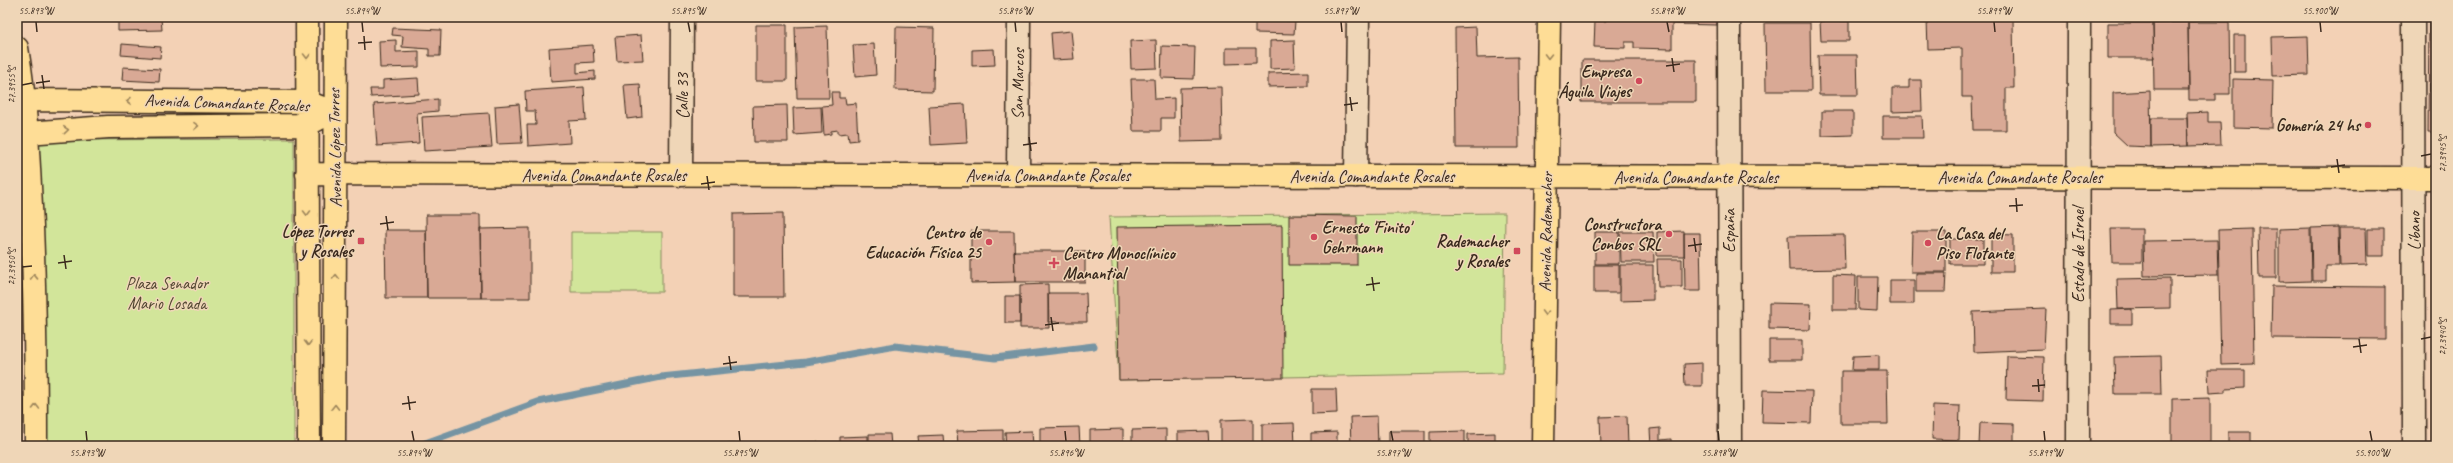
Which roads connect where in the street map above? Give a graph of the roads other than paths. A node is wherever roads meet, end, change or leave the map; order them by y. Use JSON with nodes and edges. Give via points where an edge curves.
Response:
{"nodes":[{"id":1,"x":307,"y":17,"type":"edge"},
{"id":2,"x":336,"y":17,"type":"edge"},
{"id":3,"x":682,"y":17,"type":"edge"},
{"id":4,"x":1019,"y":17,"type":"edge"},
{"id":5,"x":1358,"y":17,"type":"edge"},
{"id":6,"x":1549,"y":17,"type":"edge"},
{"id":7,"x":1729,"y":17,"type":"edge"},
{"id":8,"x":2079,"y":17,"type":"edge"},
{"id":9,"x":2413,"y":17,"type":"edge"},
{"id":10,"x":17,"y":48,"type":"edge"},
{"id":11,"x":24,"y":100,"type":"junction"},
{"id":12,"x":307,"y":102,"type":"junction"},
{"id":13,"x":334,"y":112,"type":"junction"},
{"id":14,"x":307,"y":125,"type":"junction"},
{"id":15,"x":27,"y":133,"type":"junction"},
{"id":16,"x":307,"y":174,"type":"junction"},
{"id":17,"x":334,"y":174,"type":"junction"},
{"id":18,"x":681,"y":175,"type":"junction"},
{"id":19,"x":1018,"y":175,"type":"junction"},
{"id":20,"x":1356,"y":176,"type":"junction"},
{"id":21,"x":1546,"y":176,"type":"junction"},
{"id":22,"x":1728,"y":177,"type":"junction"},
{"id":23,"x":2079,"y":178,"type":"junction"},
{"id":24,"x":2414,"y":178,"type":"junction"},
{"id":25,"x":2436,"y":178,"type":"edge"},
{"id":26,"x":36,"y":446,"type":"edge"},
{"id":27,"x":309,"y":446,"type":"edge"},
{"id":28,"x":334,"y":446,"type":"edge"},
{"id":29,"x":1543,"y":446,"type":"edge"},
{"id":30,"x":1730,"y":446,"type":"edge"},
{"id":31,"x":2078,"y":446,"type":"edge"},
{"id":32,"x":2414,"y":446,"type":"edge"}],
"edges":[{"from":1,"to":12,"type":"main road","name":"Avenida López Torres","one_way":true},
{"from":2,"to":13,"type":"main road","name":"Avenida López Torres"},
{"from":3,"to":18,"type":"street","name":"Calle 33"},
{"from":4,"to":19,"type":"street","name":"San Marcos"},
{"from":5,"to":20,"type":"street"},
{"from":6,"to":21,"type":"main road","name":"Avenida Rademacher","one_way":true},
{"from":7,"to":22,"type":"street","name":"España"},
{"from":8,"to":23,"type":"street","name":"Estado de Israel"},
{"from":9,"to":24,"type":"street","name":"Líbano"},
{"from":10,"to":11,"type":"main road"},
{"from":12,"to":11,"type":"main road","name":"Avenida Comandante Rosales","one_way":true},
{"from":11,"to":15,"type":"main road"},
{"from":12,"to":13,"type":"main road","name":"Avenida Comandante Rosales"},
{"from":12,"to":14,"type":"main road","name":"Avenida López Torres"},
{"from":13,"to":14,"type":"main road","name":"Avenida Comandante Rosales"},
{"from":13,"to":17,"type":"main road","name":"Avenida López Torres"},
{"from":15,"to":14,"type":"main road","name":"Avenida Comandante Rosales","one_way":true,"via":[[108,127]]},
{"from":14,"to":16,"type":"main road","name":"Avenida López Torres"},
{"from":26,"to":15,"type":"main road","one_way":true,"via":[[36,341]]},
{"from":16,"to":17,"type":"main road","name":"Avenida Comandante Rosales"},
{"from":16,"to":27,"type":"main road","name":"Avenida López Torres","one_way":true},
{"from":17,"to":18,"type":"main road","name":"Avenida Comandante Rosales"},
{"from":28,"to":17,"type":"main road","name":"Avenida López Torres","one_way":true,"via":[[337,240]]},
{"from":18,"to":19,"type":"main road","name":"Avenida Comandante Rosales"},
{"from":19,"to":20,"type":"main road","name":"Avenida Comandante Rosales"},
{"from":20,"to":21,"type":"main road","name":"Avenida Comandante Rosales"},
{"from":21,"to":22,"type":"main road","name":"Avenida Comandante Rosales"},
{"from":21,"to":29,"type":"main road","name":"Avenida Rademacher","one_way":true},
{"from":22,"to":23,"type":"main road","name":"Avenida Comandante Rosales"},
{"from":22,"to":30,"type":"street","name":"España"},
{"from":23,"to":24,"type":"main road","name":"Avenida Comandante Rosales"},
{"from":23,"to":31,"type":"street","name":"Estado de Israel"},
{"from":24,"to":25,"type":"main road","name":"Avenida Comandante Rosales"},
{"from":24,"to":32,"type":"street","name":"Líbano"}]}
